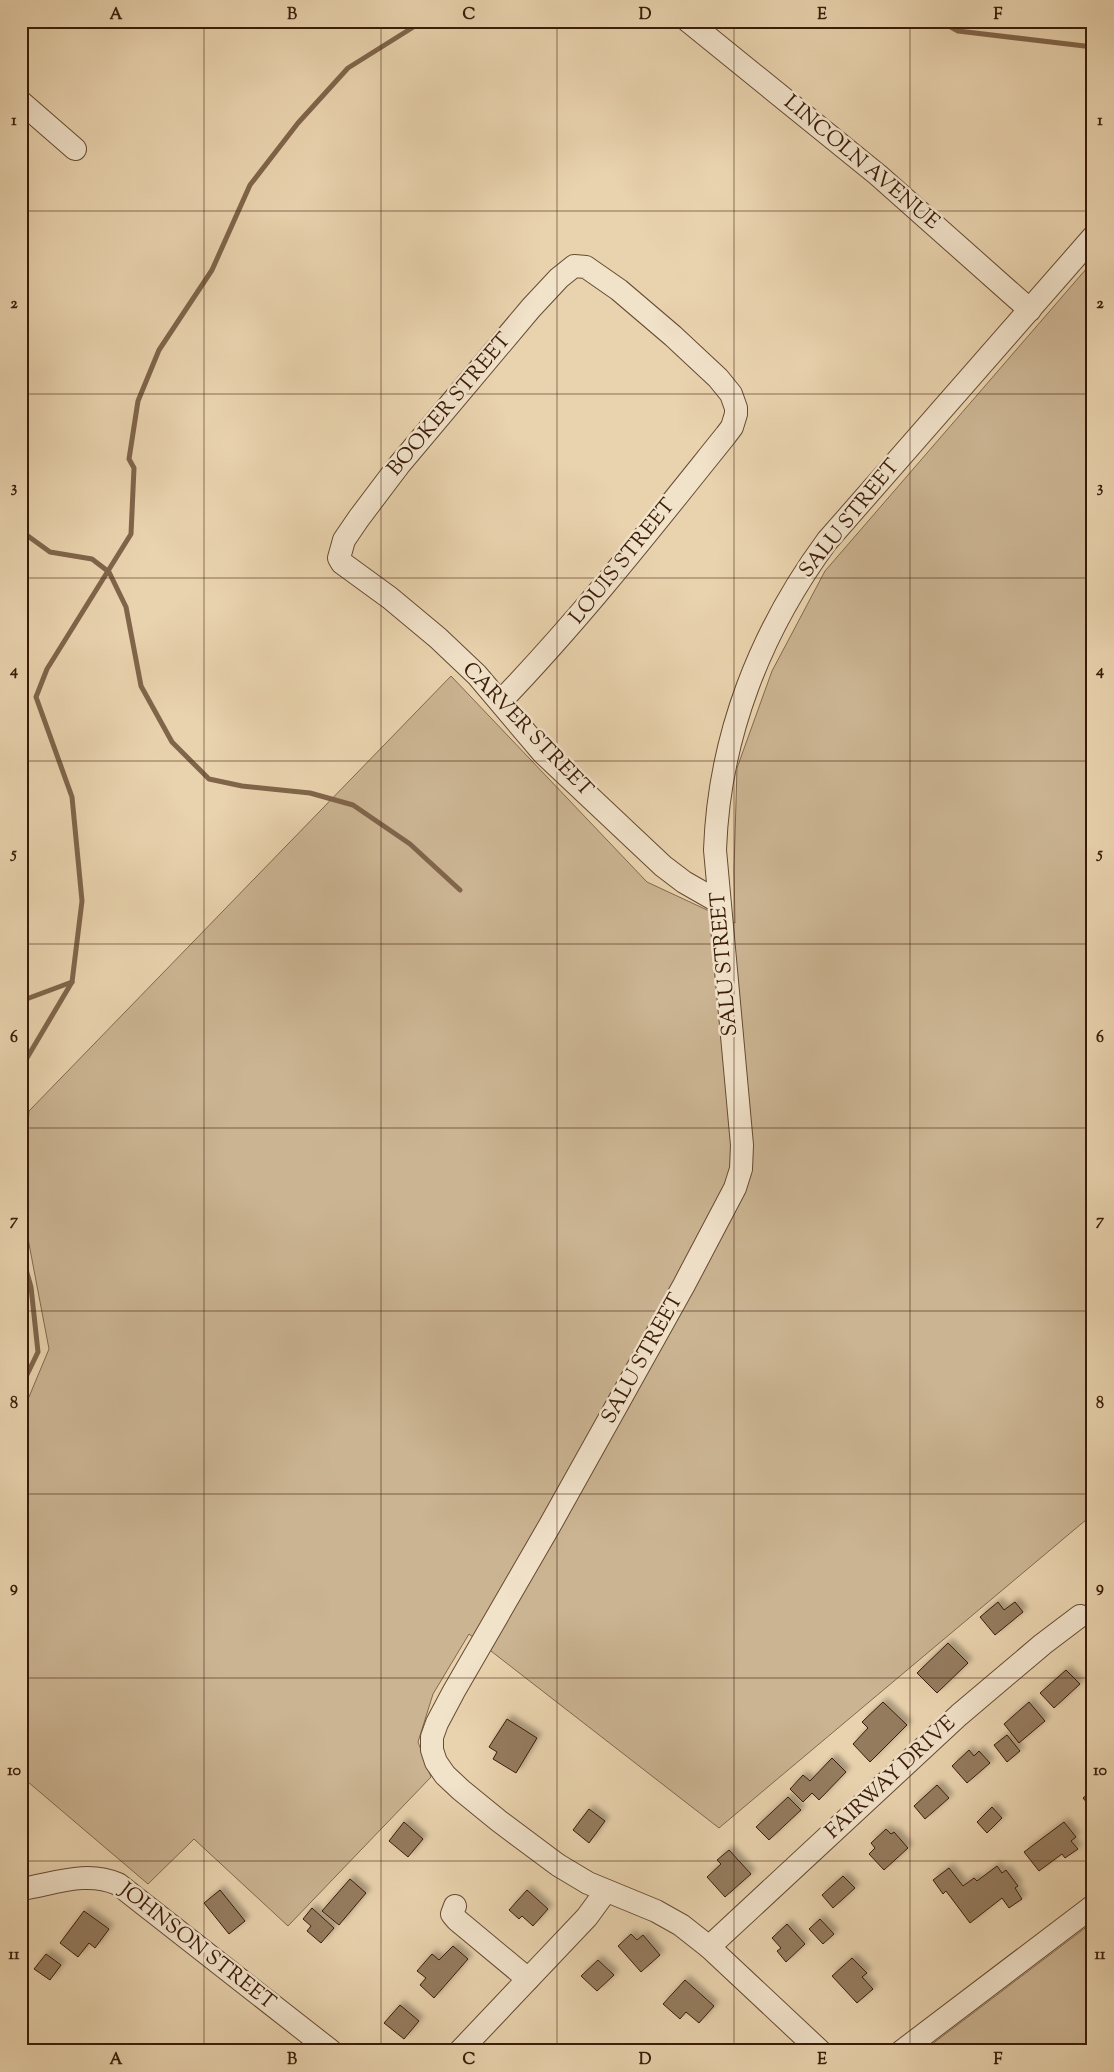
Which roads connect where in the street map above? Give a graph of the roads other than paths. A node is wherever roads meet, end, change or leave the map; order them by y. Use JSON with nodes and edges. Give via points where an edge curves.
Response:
{"nodes":[{"id":1,"x":688,"y":21,"type":"edge"},
{"id":2,"x":21,"y":102,"type":"edge"},
{"id":3,"x":75,"y":149,"type":"dead end"},
{"id":4,"x":1093,"y":237,"type":"edge"},
{"id":5,"x":574,"y":266,"type":"joint"},
{"id":6,"x":1030,"y":310,"type":"junction"},
{"id":7,"x":339,"y":554,"type":"joint"},
{"id":8,"x":500,"y":702,"type":"junction"},
{"id":9,"x":720,"y":902,"type":"junction"},
{"id":10,"x":1080,"y":1616,"type":"dead end"},
{"id":11,"x":21,"y":1890,"type":"edge"},
{"id":12,"x":606,"y":1891,"type":"junction"},
{"id":13,"x":455,"y":1906,"type":"dead end"},
{"id":14,"x":1093,"y":1906,"type":"edge"},
{"id":15,"x":709,"y":1947,"type":"junction"},
{"id":16,"x":528,"y":1979,"type":"junction"},
{"id":17,"x":331,"y":2051,"type":"edge"},
{"id":18,"x":460,"y":2051,"type":"edge"},
{"id":19,"x":820,"y":2051,"type":"edge"},
{"id":20,"x":902,"y":2051,"type":"edge"}],
"edges":[{"from":1,"to":6,"type":"street","name":"LINCOLN AVENUE","via":[[878,175]]},
{"from":2,"to":3,"type":"street"},
{"from":4,"to":6,"type":"street","name":"SALU STREET"},
{"from":5,"to":7,"type":"street","name":"BOOKER STREET","via":[[531,308],[399,465],[344,540]]},
{"from":5,"to":8,"type":"street","name":"LOUIS STREET","via":[[594,271],[673,336],[731,394],[736,414],[726,435],[617,570],[552,648]]},
{"from":6,"to":9,"type":"street","name":"SALU STREET","via":[[827,541],[780,612],[750,678],[725,765],[716,817]]},
{"from":7,"to":8,"type":"street","name":"CARVER STREET","via":[[342,563],[438,638]]},
{"from":8,"to":9,"type":"street","name":"CARVER STREET","via":[[543,753],[664,866],[684,882]]},
{"from":9,"to":12,"type":"street","name":"SALU STREET","via":[[742,1145],[741,1169],[735,1188],[550,1525],[454,1691],[432,1737],[436,1762],[461,1790],[558,1865]]},
{"from":10,"to":15,"type":"street","name":"FAIRWAY DRIVE","via":[[959,1715]]},
{"from":11,"to":17,"type":"street","name":"JOHNSON STREET","via":[[87,1877],[118,1884]]},
{"from":12,"to":15,"type":"street","via":[[656,1911]]},
{"from":12,"to":16,"type":"street"},
{"from":13,"to":16,"type":"street","via":[[452,1914],[456,1920]]},
{"from":14,"to":20,"type":"street"},
{"from":15,"to":19,"type":"street"},
{"from":16,"to":18,"type":"street"}]}
